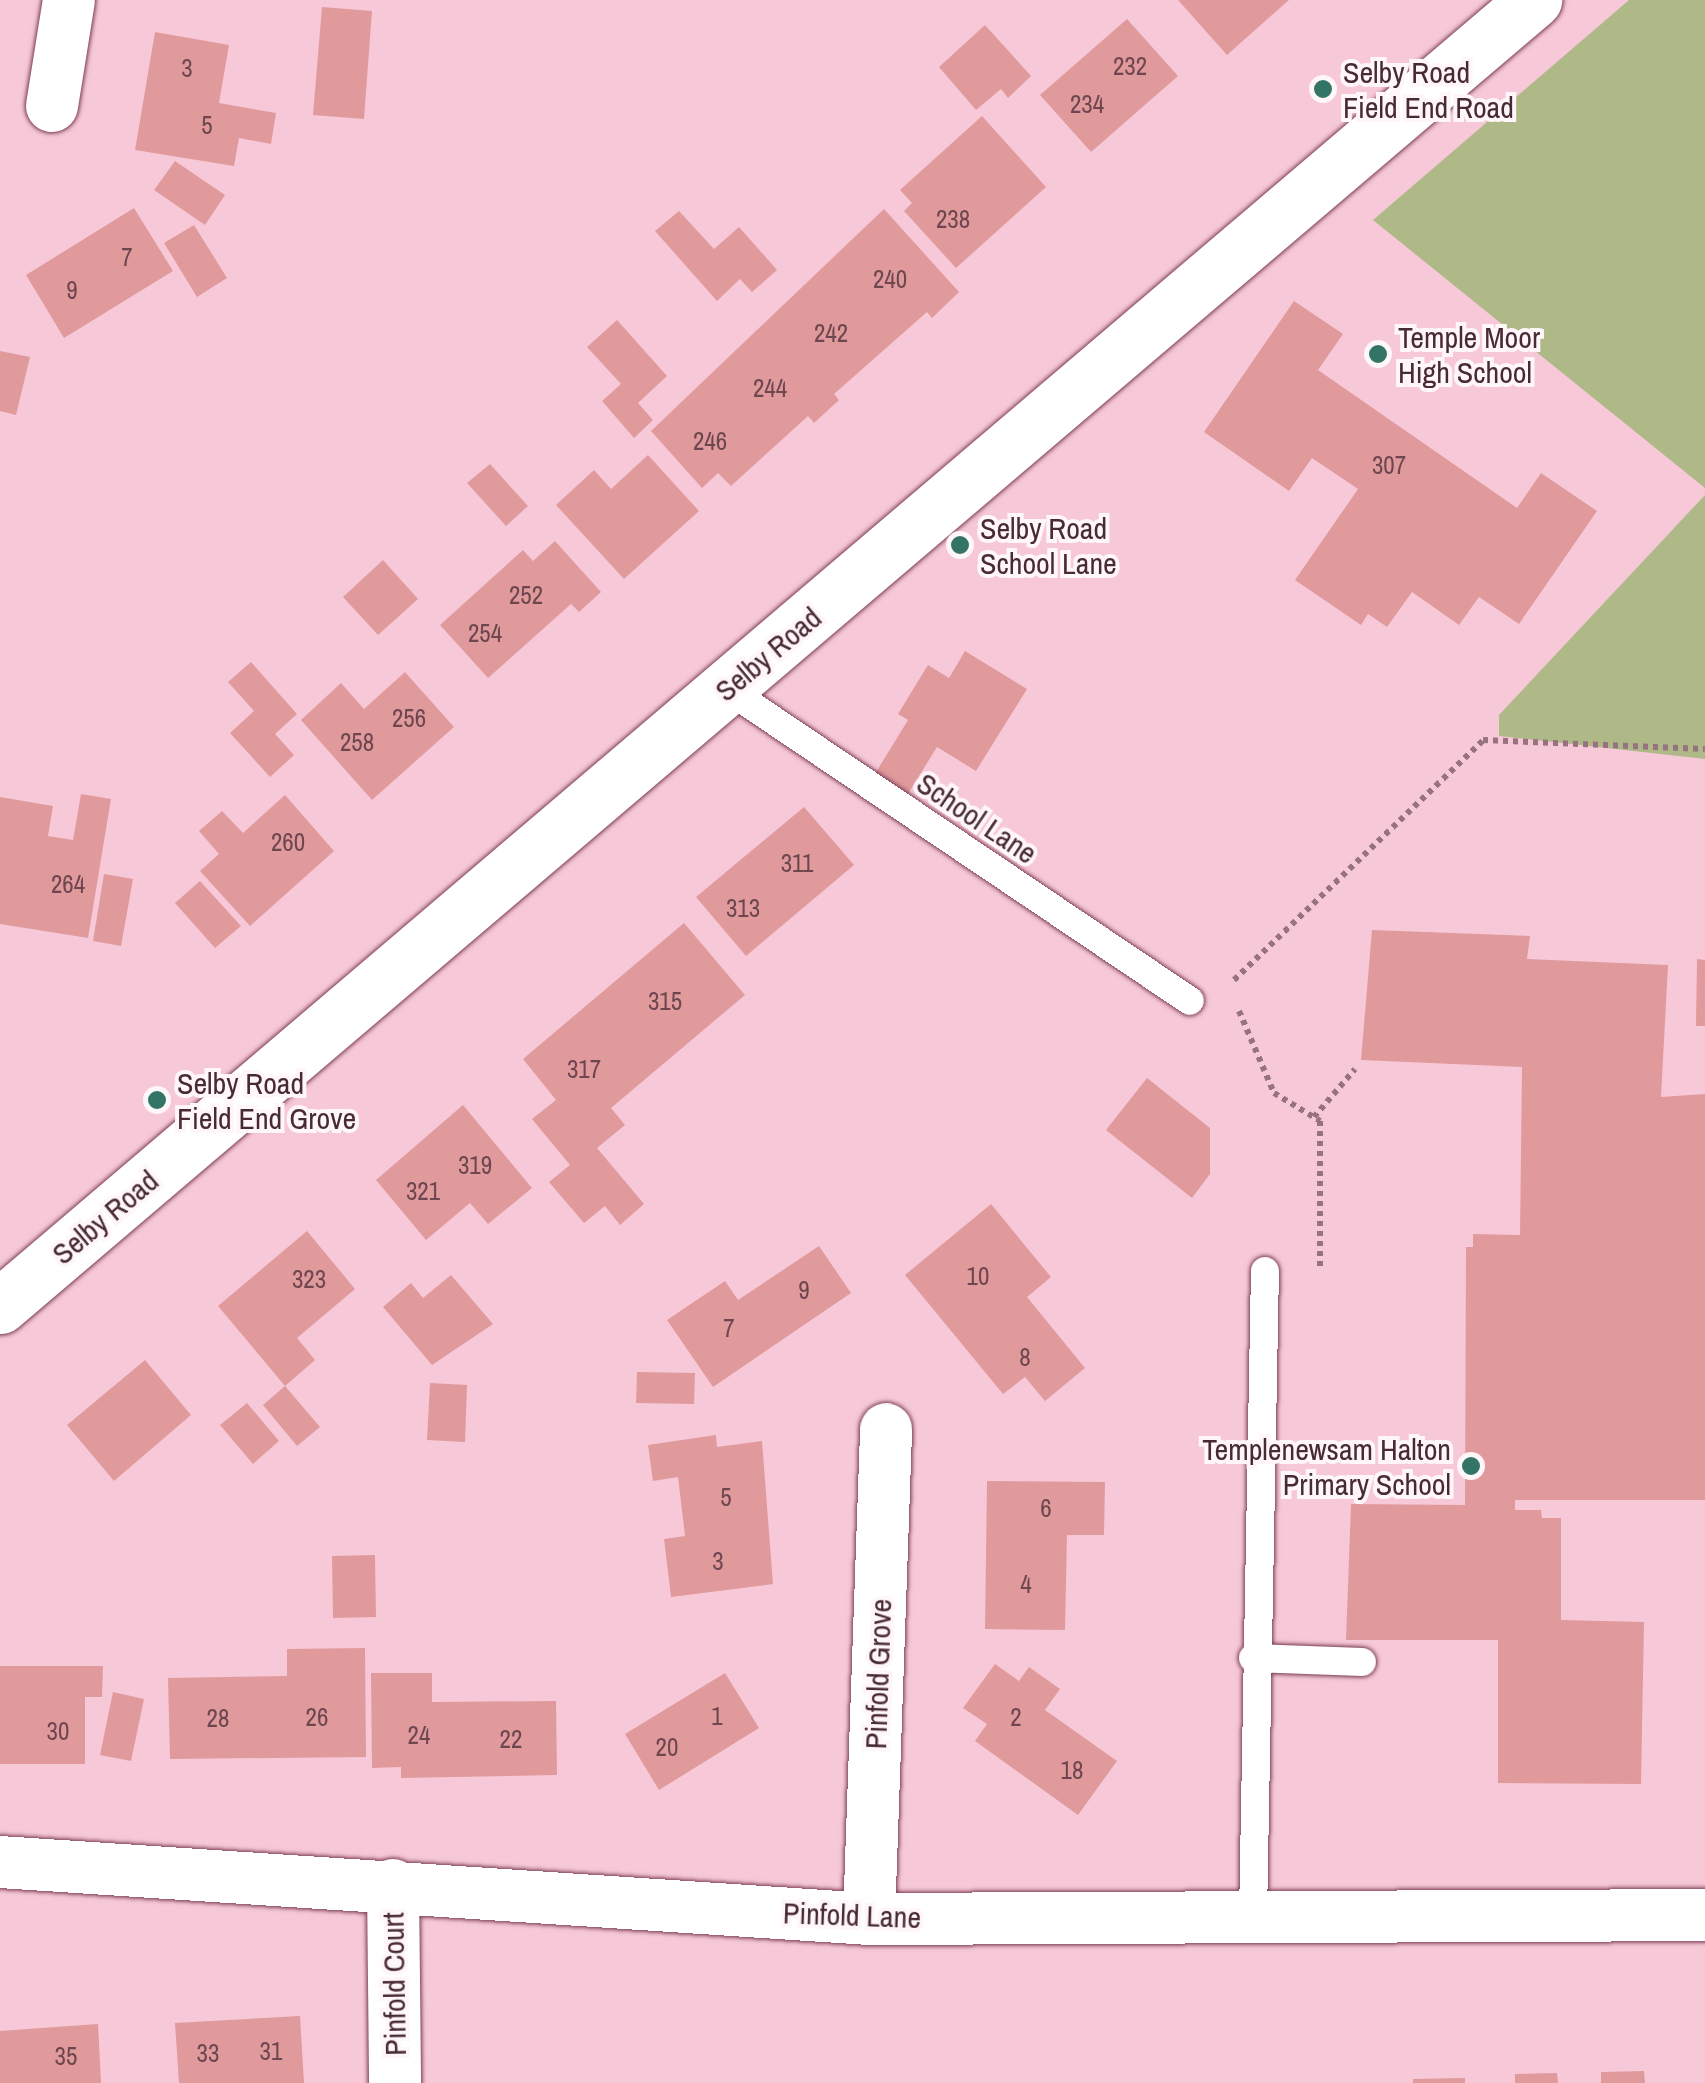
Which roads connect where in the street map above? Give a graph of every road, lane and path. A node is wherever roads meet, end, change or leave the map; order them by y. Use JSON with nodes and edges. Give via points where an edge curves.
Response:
{"nodes":[{"id":1,"x":69,"y":0,"type":"edge"},
{"id":2,"x":1534,"y":0,"type":"edge"},
{"id":3,"x":52,"y":106,"type":"dead end"},
{"id":4,"x":727,"y":689,"type":"junction"},
{"id":5,"x":1705,"y":749,"type":"edge"},
{"id":6,"x":1190,"y":1000,"type":"joint"},
{"id":7,"x":1220,"y":1004,"type":"junction"},
{"id":8,"x":1355,"y":1069,"type":"dead end"},
{"id":9,"x":1314,"y":1117,"type":"junction"},
{"id":10,"x":1320,"y":1270,"type":"dead end"},
{"id":11,"x":1265,"y":1272,"type":"dead end"},
{"id":12,"x":0,"y":1306,"type":"edge"},
{"id":13,"x":886,"y":1429,"type":"dead end"},
{"id":14,"x":1253,"y":1658,"type":"junction"},
{"id":15,"x":1362,"y":1662,"type":"dead end"},
{"id":16,"x":0,"y":1862,"type":"edge"},
{"id":17,"x":393,"y":1885,"type":"junction"},
{"id":18,"x":1705,"y":1915,"type":"edge"},
{"id":19,"x":1253,"y":1917,"type":"junction"},
{"id":20,"x":869,"y":1919,"type":"junction"},
{"id":21,"x":395,"y":2083,"type":"edge"}],
"edges":[{"from":1,"to":3,"type":"street"},
{"from":2,"to":4,"type":"main road","name":"Selby Road"},
{"from":4,"to":6,"type":"lane","name":"School Lane"},
{"from":4,"to":12,"type":"main road","name":"Selby Road"},
{"from":5,"to":7,"type":"path","via":[[1483,740],[1232,982]]},
{"from":6,"to":7,"type":"path"},
{"from":7,"to":9,"type":"path","via":[[1237,1006],[1274,1093]]},
{"from":8,"to":9,"type":"path"},
{"from":9,"to":10,"type":"path","via":[[1320,1121]]},
{"from":11,"to":14,"type":"lane"},
{"from":13,"to":20,"type":"street","name":"Pinfold Grove"},
{"from":14,"to":15,"type":"lane"},
{"from":14,"to":19,"type":"lane"},
{"from":16,"to":17,"type":"street","name":"Pinfold Lane"},
{"from":17,"to":20,"type":"street","name":"Pinfold Lane"},
{"from":17,"to":21,"type":"street","name":"Pinfold Court"},
{"from":18,"to":19,"type":"street","name":"Pinfold Lane"},
{"from":19,"to":20,"type":"street","name":"Pinfold Lane"}]}
